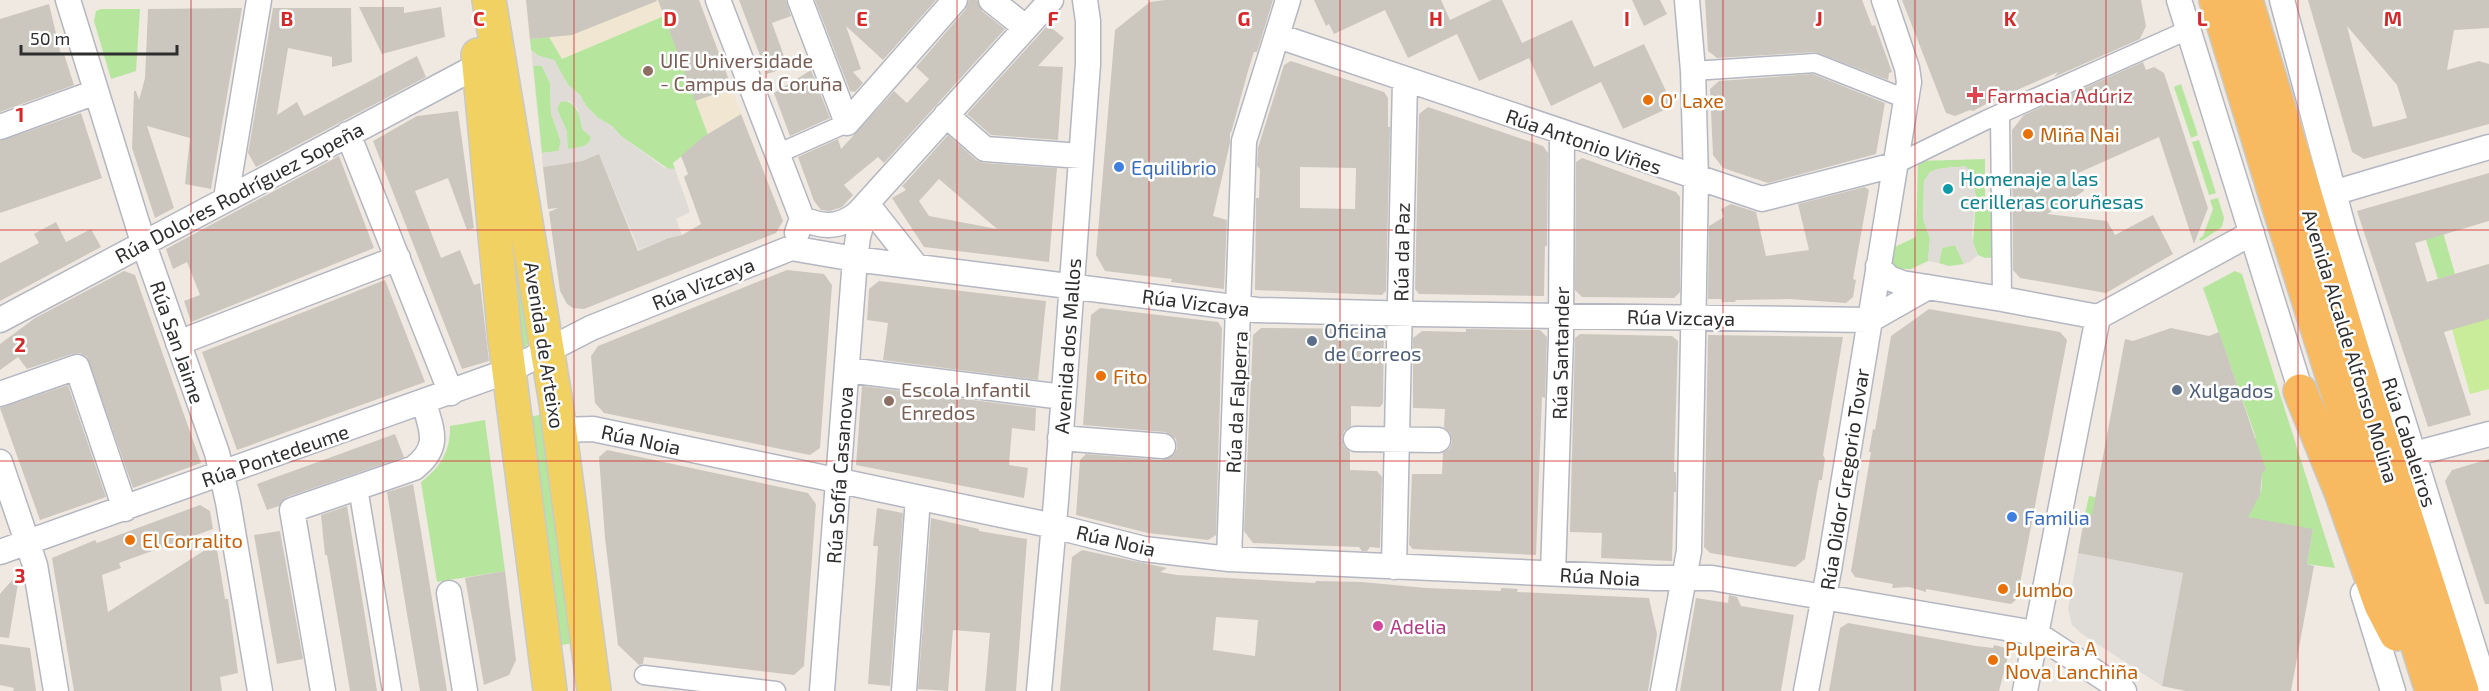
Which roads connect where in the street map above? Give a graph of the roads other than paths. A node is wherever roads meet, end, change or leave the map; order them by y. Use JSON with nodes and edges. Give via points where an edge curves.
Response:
{"nodes":[{"id":1,"x":68,"y":0,"type":"edge"},
{"id":2,"x":259,"y":0,"type":"edge"},
{"id":3,"x":472,"y":0,"type":"edge"},
{"id":4,"x":489,"y":0,"type":"edge"},
{"id":5,"x":718,"y":0,"type":"edge"},
{"id":6,"x":800,"y":0,"type":"edge"},
{"id":7,"x":955,"y":0,"type":"edge"},
{"id":8,"x":991,"y":0,"type":"edge"},
{"id":9,"x":1052,"y":0,"type":"edge"},
{"id":10,"x":1085,"y":0,"type":"edge"},
{"id":11,"x":1288,"y":0,"type":"edge"},
{"id":12,"x":1687,"y":0,"type":"edge"},
{"id":13,"x":1884,"y":0,"type":"edge"},
{"id":14,"x":2179,"y":0,"type":"edge"},
{"id":15,"x":2216,"y":0,"type":"edge"},
{"id":16,"x":2246,"y":0,"type":"edge"},
{"id":17,"x":2282,"y":0,"type":"edge"},
{"id":18,"x":1025,"y":27,"type":"junction"},
{"id":19,"x":2188,"y":30,"type":"junction"},
{"id":20,"x":1278,"y":36,"type":"junction"},
{"id":21,"x":2243,"y":40,"type":"junction"},
{"id":22,"x":479,"y":65,"type":"junction"},
{"id":23,"x":1693,"y":71,"type":"junction"},
{"id":24,"x":1405,"y":81,"type":"junction"},
{"id":25,"x":96,"y":92,"type":"junction"},
{"id":26,"x":1906,"y":99,"type":"junction"},
{"id":27,"x":2000,"y":114,"type":"junction"},
{"id":28,"x":946,"y":115,"type":"junction"},
{"id":29,"x":847,"y":123,"type":"junction"},
{"id":30,"x":0,"y":127,"type":"edge"},
{"id":31,"x":348,"y":134,"type":"junction"},
{"id":32,"x":1562,"y":134,"type":"junction"},
{"id":33,"x":2489,"y":147,"type":"edge"},
{"id":34,"x":777,"y":154,"type":"junction"},
{"id":35,"x":1081,"y":156,"type":"junction"},
{"id":36,"x":1894,"y":165,"type":"junction"},
{"id":37,"x":1696,"y":179,"type":"junction"},
{"id":38,"x":2333,"y":193,"type":"junction"},
{"id":39,"x":226,"y":198,"type":"junction"},
{"id":40,"x":867,"y":204,"type":"junction"},
{"id":41,"x":802,"y":218,"type":"junction"},
{"id":42,"x":2252,"y":233,"type":"junction"},
{"id":43,"x":143,"y":242,"type":"junction"},
{"id":44,"x":791,"y":248,"type":"junction"},
{"id":45,"x":398,"y":258,"type":"junction"},
{"id":46,"x":855,"y":259,"type":"junction"},
{"id":47,"x":916,"y":266,"type":"junction"},
{"id":48,"x":1878,"y":266,"type":"junction"},
{"id":49,"x":1072,"y":285,"type":"junction"},
{"id":50,"x":1928,"y":287,"type":"junction"},
{"id":51,"x":2002,"y":298,"type":"junction"},
{"id":52,"x":1240,"y":308,"type":"junction"},
{"id":53,"x":1400,"y":314,"type":"junction"},
{"id":54,"x":1561,"y":314,"type":"junction"},
{"id":55,"x":1693,"y":316,"type":"junction"},
{"id":56,"x":2098,"y":317,"type":"junction"},
{"id":57,"x":0,"y":320,"type":"edge"},
{"id":58,"x":1870,"y":320,"type":"junction"},
{"id":59,"x":178,"y":342,"type":"junction"},
{"id":60,"x":546,"y":351,"type":"junction"},
{"id":61,"x":847,"y":370,"type":"junction"},
{"id":62,"x":508,"y":371,"type":"junction"},
{"id":63,"x":2300,"y":391,"type":"junction"},
{"id":64,"x":451,"y":393,"type":"junction"},
{"id":65,"x":0,"y":394,"type":"edge"},
{"id":66,"x":1063,"y":397,"type":"junction"},
{"id":67,"x":424,"y":402,"type":"junction"},
{"id":68,"x":559,"y":430,"type":"junction"},
{"id":69,"x":2489,"y":434,"type":"edge"},
{"id":70,"x":1060,"y":438,"type":"junction"},
{"id":71,"x":1356,"y":439,"type":"dead end"},
{"id":72,"x":1397,"y":439,"type":"junction"},
{"id":73,"x":1438,"y":440,"type":"dead end"},
{"id":74,"x":1163,"y":446,"type":"dead end"},
{"id":75,"x":2414,"y":454,"type":"junction"},
{"id":76,"x":0,"y":462,"type":"edge"},
{"id":77,"x":222,"y":474,"type":"junction"},
{"id":78,"x":838,"y":482,"type":"junction"},
{"id":79,"x":358,"y":488,"type":"junction"},
{"id":80,"x":918,"y":498,"type":"junction"},
{"id":81,"x":125,"y":508,"type":"junction"},
{"id":82,"x":1054,"y":526,"type":"junction"},
{"id":83,"x":27,"y":543,"type":"junction"},
{"id":84,"x":0,"y":552,"type":"edge"},
{"id":85,"x":1229,"y":559,"type":"junction"},
{"id":86,"x":1394,"y":567,"type":"junction"},
{"id":87,"x":1553,"y":573,"type":"junction"},
{"id":88,"x":1682,"y":578,"type":"junction"},
{"id":89,"x":449,"y":593,"type":"dead end"},
{"id":90,"x":1824,"y":596,"type":"junction"},
{"id":91,"x":2381,"y":605,"type":"junction"},
{"id":92,"x":2035,"y":633,"type":"junction"},
{"id":93,"x":644,"y":675,"type":"dead end"},
{"id":94,"x":56,"y":691,"type":"edge"},
{"id":95,"x":260,"y":691,"type":"edge"},
{"id":96,"x":323,"y":691,"type":"edge"},
{"id":97,"x":392,"y":691,"type":"edge"},
{"id":98,"x":465,"y":691,"type":"edge"},
{"id":99,"x":550,"y":691,"type":"edge"},
{"id":100,"x":594,"y":691,"type":"edge"},
{"id":101,"x":776,"y":691,"type":"edge"},
{"id":102,"x":822,"y":691,"type":"edge"},
{"id":103,"x":904,"y":691,"type":"edge"},
{"id":104,"x":1039,"y":691,"type":"edge"},
{"id":105,"x":1663,"y":691,"type":"edge"},
{"id":106,"x":1806,"y":691,"type":"edge"},
{"id":107,"x":2025,"y":691,"type":"edge"},
{"id":108,"x":2124,"y":691,"type":"edge"},
{"id":109,"x":2393,"y":691,"type":"edge"},
{"id":110,"x":2409,"y":691,"type":"edge"},
{"id":111,"x":2426,"y":691,"type":"edge"},
{"id":112,"x":2432,"y":691,"type":"edge"},
{"id":113,"x":2462,"y":691,"type":"edge"},
{"id":114,"x":2487,"y":691,"type":"edge"}],
"edges":[{"from":1,"to":25,"type":"street","name":"Rúa San Jaime"},
{"from":2,"to":39,"type":"street"},
{"from":3,"to":22,"type":"main road","name":"Avenida de Arteixo"},
{"from":4,"to":60,"type":"main road","name":"Avenida de Arteixo"},
{"from":5,"to":34,"type":"street"},
{"from":6,"to":29,"type":"street"},
{"from":7,"to":29,"type":"street"},
{"from":8,"to":18,"type":"street"},
{"from":9,"to":18,"type":"street"},
{"from":10,"to":35,"type":"street","name":"Avenida dos Mallos","via":[[1088,64]]},
{"from":11,"to":20,"type":"street","name":"Rúa da Falperra"},
{"from":12,"to":23,"type":"street"},
{"from":13,"to":26,"type":"street","name":"Rúa Oidor Gregorio Tovar","via":[[1909,75]]},
{"from":14,"to":19,"type":"street"},
{"from":15,"to":21,"type":"highway","name":"Avenida Alcalde Alfonso Molina"},
{"from":16,"to":21,"type":"highway","name":"Avenida Alcalde Alfonso Molina"},
{"from":17,"to":38,"type":"street","name":"Avenida Alcalde Alfonso Molina"},
{"from":18,"to":28,"type":"street"},
{"from":19,"to":27,"type":"street"},
{"from":19,"to":42,"type":"street"},
{"from":20,"to":24,"type":"street","name":"Rúa Antonio Viñes"},
{"from":20,"to":52,"type":"street","name":"Rúa da Falperra","via":[[1244,141]]},
{"from":21,"to":112,"type":"highway","name":"Avenida Alcalde Alfonso Molina"},
{"from":21,"to":113,"type":"highway","name":"Avenida Alcalde Alfonso Molina","via":[[2354,356]]},
{"from":22,"to":31,"type":"street","name":"Rúa Dolores Rodríguez Sopeña"},
{"from":22,"to":62,"type":"main road","name":"Avenida de Arteixo"},
{"from":23,"to":26,"type":"street","via":[[1815,63]]},
{"from":23,"to":37,"type":"street"},
{"from":24,"to":32,"type":"street","name":"Rúa Antonio Viñes"},
{"from":24,"to":53,"type":"street","name":"Rúa da Paz"},
{"from":25,"to":30,"type":"street"},
{"from":25,"to":43,"type":"street","name":"Rúa San Jaime"},
{"from":26,"to":36,"type":"street","name":"Rúa Oidor Gregorio Tovar"},
{"from":27,"to":36,"type":"street"},
{"from":27,"to":51,"type":"street"},
{"from":28,"to":35,"type":"street","via":[[985,149]]},
{"from":28,"to":40,"type":"street"},
{"from":29,"to":34,"type":"street"},
{"from":31,"to":39,"type":"street","name":"Rúa Dolores Rodríguez Sopeña"},
{"from":31,"to":45,"type":"street"},
{"from":32,"to":37,"type":"street","name":"Rúa Antonio Viñes"},
{"from":32,"to":54,"type":"street","name":"Rúa Santander"},
{"from":33,"to":38,"type":"street"},
{"from":34,"to":41,"type":"street"},
{"from":35,"to":49,"type":"street","name":"Avenida dos Mallos"},
{"from":36,"to":37,"type":"street","name":"Rúa Antonio Viñes","via":[[1762,199]]},
{"from":36,"to":48,"type":"street","name":"Rúa Oidor Gregorio Tovar"},
{"from":37,"to":55,"type":"street"},
{"from":38,"to":75,"type":"street","name":"Rúa Cabaleiros"},
{"from":39,"to":43,"type":"street","name":"Rúa Dolores Rodríguez Sopeña"},
{"from":40,"to":41,"type":"street","via":[[849,221],[830,226],[817,226]]},
{"from":40,"to":46,"type":"street","name":"Rúa Sofía Casanova"},
{"from":40,"to":47,"type":"street"},
{"from":41,"to":44,"type":"street"},
{"from":42,"to":56,"type":"street"},
{"from":42,"to":63,"type":"street"},
{"from":43,"to":57,"type":"street","name":"Rúa Dolores Rodríguez Sopeña"},
{"from":43,"to":59,"type":"street","name":"Rúa San Jaime"},
{"from":44,"to":46,"type":"street","name":"Rúa Vizcaya"},
{"from":44,"to":60,"type":"street","name":"Rúa Vizcaya","via":[[591,328]]},
{"from":45,"to":59,"type":"street"},
{"from":45,"to":64,"type":"street"},
{"from":46,"to":47,"type":"street","name":"Rúa Vizcaya"},
{"from":46,"to":61,"type":"street","name":"Rúa Sofía Casanova"},
{"from":47,"to":49,"type":"street","name":"Rúa Vizcaya"},
{"from":48,"to":50,"type":"street","via":[[1902,284]]},
{"from":48,"to":58,"type":"street","name":"Rúa Oidor Gregorio Tovar"},
{"from":49,"to":52,"type":"street","name":"Rúa Vizcaya"},
{"from":49,"to":66,"type":"street","name":"Avenida dos Mallos"},
{"from":50,"to":51,"type":"street"},
{"from":50,"to":58,"type":"street"},
{"from":51,"to":56,"type":"street"},
{"from":52,"to":53,"type":"street","name":"Rúa Vizcaya"},
{"from":52,"to":85,"type":"street","name":"Rúa da Falperra"},
{"from":53,"to":54,"type":"street","name":"Rúa Vizcaya"},
{"from":53,"to":72,"type":"street","name":"Rúa da Paz"},
{"from":54,"to":55,"type":"street","name":"Rúa Vizcaya"},
{"from":54,"to":87,"type":"street","name":"Rúa Santander"},
{"from":55,"to":58,"type":"street","name":"Rúa Vizcaya"},
{"from":55,"to":88,"type":"street","via":[[1689,551]]},
{"from":56,"to":92,"type":"street"},
{"from":58,"to":90,"type":"street","name":"Rúa Oidor Gregorio Tovar"},
{"from":59,"to":77,"type":"street","name":"Rúa San Jaime"},
{"from":60,"to":62,"type":"street","name":"Rúa Pontedeume"},
{"from":60,"to":68,"type":"main road","name":"Avenida de Arteixo"},
{"from":61,"to":66,"type":"street"},
{"from":61,"to":78,"type":"street","name":"Rúa Sofía Casanova"},
{"from":62,"to":64,"type":"street","name":"Rúa Pontedeume"},
{"from":62,"to":99,"type":"main road","name":"Avenida de Arteixo"},
{"from":63,"to":91,"type":"highway","via":[[2342,492]]},
{"from":63,"to":109,"type":"street"},
{"from":64,"to":67,"type":"street","name":"Rúa Pontedeume"},
{"from":65,"to":81,"type":"street","via":[[77,368]]},
{"from":66,"to":70,"type":"street","name":"Avenida dos Mallos"},
{"from":67,"to":77,"type":"street","name":"Rúa Pontedeume"},
{"from":67,"to":79,"type":"street","via":[[433,439],[429,454],[414,468]]},
{"from":68,"to":78,"type":"street","name":"Rúa Noia","via":[[592,429]]},
{"from":68,"to":100,"type":"main road","name":"Avenida de Arteixo"},
{"from":69,"to":75,"type":"street"},
{"from":70,"to":74,"type":"street"},
{"from":70,"to":82,"type":"street","name":"Avenida dos Mallos"},
{"from":71,"to":72,"type":"street"},
{"from":72,"to":73,"type":"street"},
{"from":72,"to":86,"type":"street","name":"Rúa da Paz"},
{"from":75,"to":114,"type":"street","name":"Rúa Cabaleiros"},
{"from":76,"to":83,"type":"street"},
{"from":77,"to":81,"type":"street","name":"Rúa Pontedeume"},
{"from":77,"to":95,"type":"street","name":"Rúa San Jaime"},
{"from":78,"to":80,"type":"street","name":"Rúa Noia"},
{"from":78,"to":102,"type":"street","name":"Rúa Sofía Casanova"},
{"from":79,"to":96,"type":"street","via":[[292,510]]},
{"from":79,"to":97,"type":"street"},
{"from":80,"to":82,"type":"street","name":"Rúa Noia"},
{"from":80,"to":103,"type":"street"},
{"from":81,"to":83,"type":"street","name":"Rúa Pontedeume"},
{"from":82,"to":85,"type":"street","name":"Rúa Noia","via":[[1144,549]]},
{"from":82,"to":104,"type":"street","name":"Avenida dos Mallos"},
{"from":83,"to":84,"type":"street","name":"Rúa Pontedeume"},
{"from":83,"to":94,"type":"street","via":[[35,565]]},
{"from":85,"to":86,"type":"street","name":"Rúa Noia"},
{"from":86,"to":87,"type":"street","name":"Rúa Noia"},
{"from":87,"to":88,"type":"street","name":"Rúa Noia"},
{"from":88,"to":90,"type":"street","name":"Rúa Noia","via":[[1712,578]]},
{"from":88,"to":105,"type":"street"},
{"from":89,"to":98,"type":"street"},
{"from":90,"to":92,"type":"street","name":"Rúa Noia"},
{"from":90,"to":106,"type":"street","name":"Rúa Oidor Gregorio Tovar"},
{"from":91,"to":110,"type":"highway"},
{"from":91,"to":111,"type":"highway"},
{"from":92,"to":107,"type":"street"},
{"from":92,"to":108,"type":"street"},
{"from":93,"to":101,"type":"street"}]}
